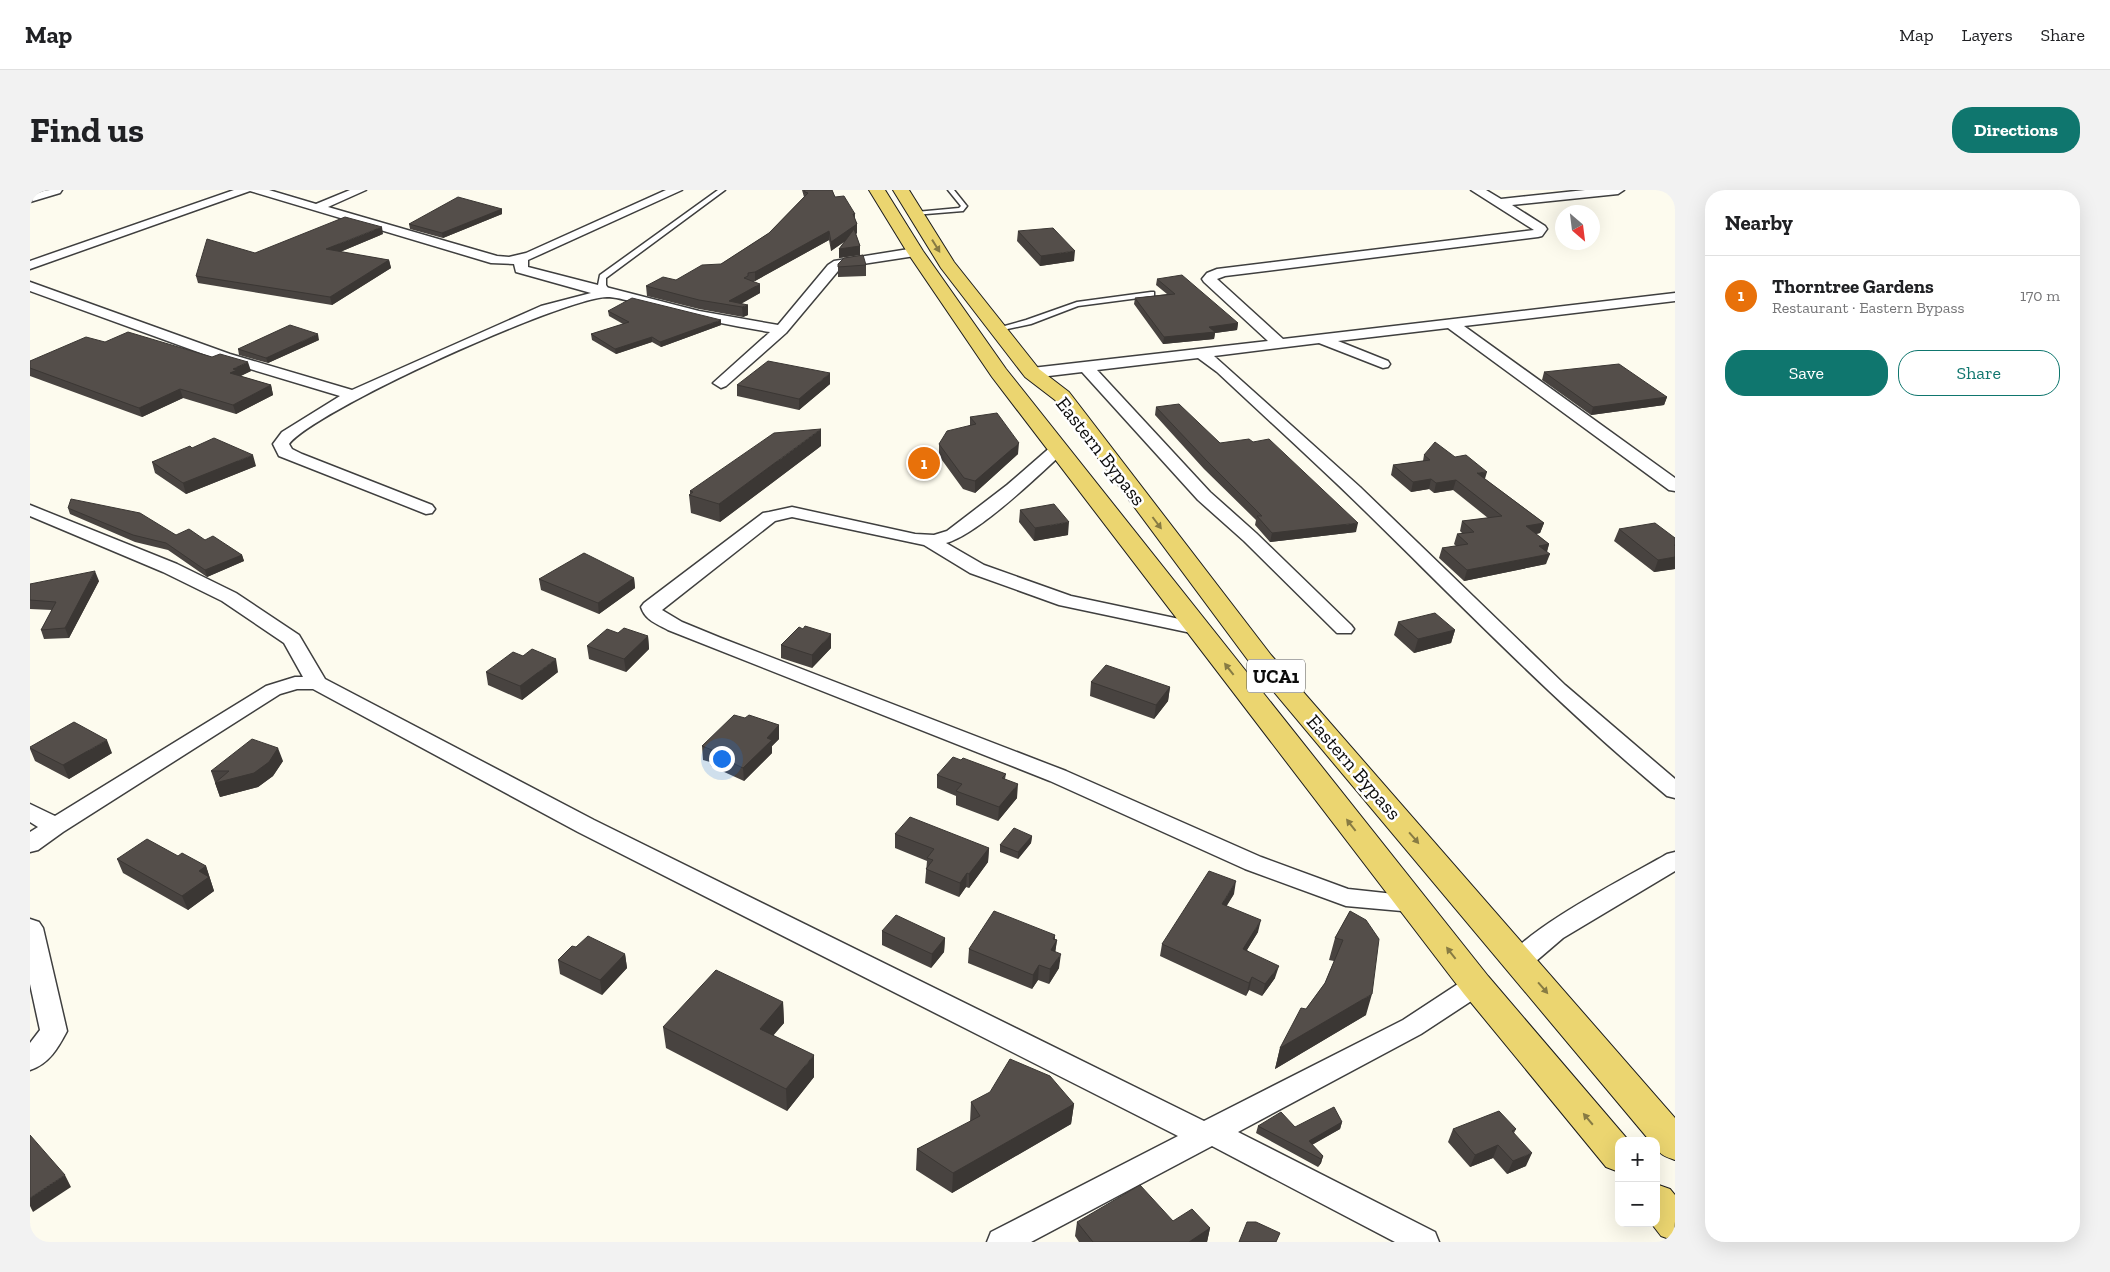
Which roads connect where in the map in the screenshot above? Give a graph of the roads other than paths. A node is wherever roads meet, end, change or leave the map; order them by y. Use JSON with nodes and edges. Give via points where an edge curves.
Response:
{"nodes":[{"id":1,"x":56,"y":190,"type":"edge"},
{"id":2,"x":245,"y":190,"type":"edge"},
{"id":3,"x":256,"y":190,"type":"edge"},
{"id":4,"x":360,"y":190,"type":"edge"},
{"id":5,"x":676,"y":190,"type":"edge"},
{"id":6,"x":722,"y":190,"type":"edge"},
{"id":7,"x":877,"y":190,"type":"edge"},
{"id":8,"x":901,"y":190,"type":"edge"},
{"id":9,"x":951,"y":190,"type":"edge"},
{"id":10,"x":1477,"y":190,"type":"edge"},
{"id":11,"x":1618,"y":190,"type":"edge"},
{"id":12,"x":30,"y":198,"type":"edge"},
{"id":13,"x":1499,"y":203,"type":"junction"},
{"id":14,"x":316,"y":208,"type":"junction"},
{"id":15,"x":916,"y":214,"type":"junction"},
{"id":16,"x":915,"y":252,"type":"junction"},
{"id":17,"x":521,"y":259,"type":"junction"},
{"id":18,"x":30,"y":265,"type":"edge"},
{"id":19,"x":30,"y":286,"type":"edge"},
{"id":20,"x":607,"y":293,"type":"junction"},
{"id":21,"x":1151,"y":294,"type":"edge"},
{"id":22,"x":1675,"y":296,"type":"edge"},
{"id":23,"x":1453,"y":325,"type":"junction"},
{"id":24,"x":998,"y":329,"type":"junction"},
{"id":25,"x":781,"y":330,"type":"junction"},
{"id":26,"x":1315,"y":340,"type":"junction"},
{"id":27,"x":1280,"y":344,"type":"junction"},
{"id":28,"x":1201,"y":353,"type":"junction"},
{"id":29,"x":1383,"y":364,"type":"dead end"},
{"id":30,"x":1086,"y":366,"type":"junction"},
{"id":31,"x":1032,"y":373,"type":"junction"},
{"id":32,"x":721,"y":383,"type":"dead end"},
{"id":33,"x":353,"y":396,"type":"junction"},
{"id":34,"x":1059,"y":448,"type":"junction"},
{"id":35,"x":1675,"y":486,"type":"edge"},
{"id":36,"x":426,"y":509,"type":"dead end"},
{"id":37,"x":30,"y":510,"type":"edge"},
{"id":38,"x":931,"y":542,"type":"junction"},
{"id":39,"x":1196,"y":628,"type":"junction"},
{"id":40,"x":1344,"y":629,"type":"dead end"},
{"id":41,"x":317,"y":683,"type":"junction"},
{"id":42,"x":1675,"y":791,"type":"edge"},
{"id":43,"x":30,"y":812,"type":"edge"},
{"id":44,"x":55,"y":826,"type":"junction"},
{"id":45,"x":30,"y":844,"type":"edge"},
{"id":46,"x":1675,"y":860,"type":"edge"},
{"id":47,"x":1413,"y":903,"type":"junction"},
{"id":48,"x":30,"y":928,"type":"edge"},
{"id":49,"x":1520,"y":961,"type":"junction"},
{"id":50,"x":1476,"y":985,"type":"junction"},
{"id":51,"x":30,"y":1059,"type":"edge"},
{"id":52,"x":1207,"y":1133,"type":"junction"},
{"id":53,"x":1675,"y":1144,"type":"edge"},
{"id":54,"x":1615,"y":1151,"type":"edge"},
{"id":55,"x":1660,"y":1206,"type":"edge"},
{"id":56,"x":1675,"y":1224,"type":"edge"},
{"id":57,"x":1002,"y":1242,"type":"edge"},
{"id":58,"x":1424,"y":1242,"type":"edge"}],
"edges":[{"from":1,"to":12,"type":"street"},
{"from":2,"to":18,"type":"street"},
{"from":3,"to":14,"type":"street"},
{"from":4,"to":14,"type":"street"},
{"from":5,"to":17,"type":"street"},
{"from":6,"to":20,"type":"lane","via":[[603,278],[602,285]]},
{"from":7,"to":16,"type":"main road","name":"Eastern Bypass","number":"UCA1"},
{"from":8,"to":15,"type":"main road","name":"Eastern Bypass","number":"UCA1"},
{"from":9,"to":15,"type":"lane","via":[[964,206],[961,210]]},
{"from":10,"to":13,"type":"street"},
{"from":11,"to":13,"type":"street"},
{"from":13,"to":27,"type":"street","via":[[1541,230],[1538,233],[1222,272],[1209,279]]},
{"from":14,"to":17,"type":"street","via":[[496,260]]},
{"from":15,"to":24,"type":"main road","name":"Eastern Bypass","number":"UCA1","one_way":true,"via":[[947,264]]},
{"from":16,"to":25,"type":"street","via":[[833,268]]},
{"from":16,"to":34,"type":"main road","name":"Eastern Bypass","number":"UCA1","via":[[999,373]]},
{"from":17,"to":20,"type":"street","via":[[521,269]]},
{"from":19,"to":33,"type":"street","via":[[225,356]]},
{"from":20,"to":25,"type":"street"},
{"from":20,"to":33,"type":"street","via":[[546,309]]},
{"from":21,"to":24,"type":"lane","via":[[1077,304]]},
{"from":22,"to":23,"type":"street"},
{"from":23,"to":26,"type":"street"},
{"from":23,"to":35,"type":"street"},
{"from":24,"to":31,"type":"main road","name":"Eastern Bypass","number":"UCA1"},
{"from":25,"to":32,"type":"street"},
{"from":26,"to":27,"type":"street"},
{"from":26,"to":29,"type":"street"},
{"from":27,"to":28,"type":"street"},
{"from":28,"to":30,"type":"street"},
{"from":28,"to":42,"type":"street","via":[[1371,507],[1482,619],[1603,731]]},
{"from":30,"to":31,"type":"street"},
{"from":30,"to":40,"type":"street","via":[[1204,496],[1250,536]]},
{"from":31,"to":49,"type":"main road","name":"Eastern Bypass","number":"UCA1","one_way":true,"via":[[1062,396],[1262,661]]},
{"from":33,"to":36,"type":"street","via":[[288,435],[281,444],[285,452]]},
{"from":34,"to":38,"type":"street","via":[[1013,489],[953,535]]},
{"from":34,"to":39,"type":"main road","name":"Eastern Bypass","number":"UCA1"},
{"from":37,"to":41,"type":"street","via":[[170,568],[229,597],[292,639]]},
{"from":38,"to":39,"type":"street","via":[[977,569],[1066,602]]},
{"from":38,"to":47,"type":"street","via":[[792,512],[781,513],[769,517],[656,603],[653,613],[706,639],[1058,776],[1253,863],[1346,897]]},
{"from":47,"to":39,"type":"main road","name":"Eastern Bypass","number":"UCA1","one_way":true},
{"from":41,"to":44,"type":"street","via":[[295,683],[273,690]]},
{"from":41,"to":52,"type":"street","via":[[586,826]]},
{"from":43,"to":44,"type":"street"},
{"from":44,"to":45,"type":"street"},
{"from":46,"to":49,"type":"street","via":[[1554,932]]},
{"from":50,"to":47,"type":"main road","name":"Eastern Bypass","number":"UCA1","one_way":true},
{"from":48,"to":51,"type":"street","via":[[54,1031],[45,1046]]},
{"from":49,"to":53,"type":"main road","name":"Eastern Bypass","number":"UCA1","one_way":true},
{"from":50,"to":52,"type":"street","via":[[1412,1027]]},
{"from":54,"to":50,"type":"main road","name":"Eastern Bypass","number":"UCA1","one_way":true},
{"from":52,"to":57,"type":"street"},
{"from":52,"to":58,"type":"street"},
{"from":55,"to":56,"type":"main road"}]}
